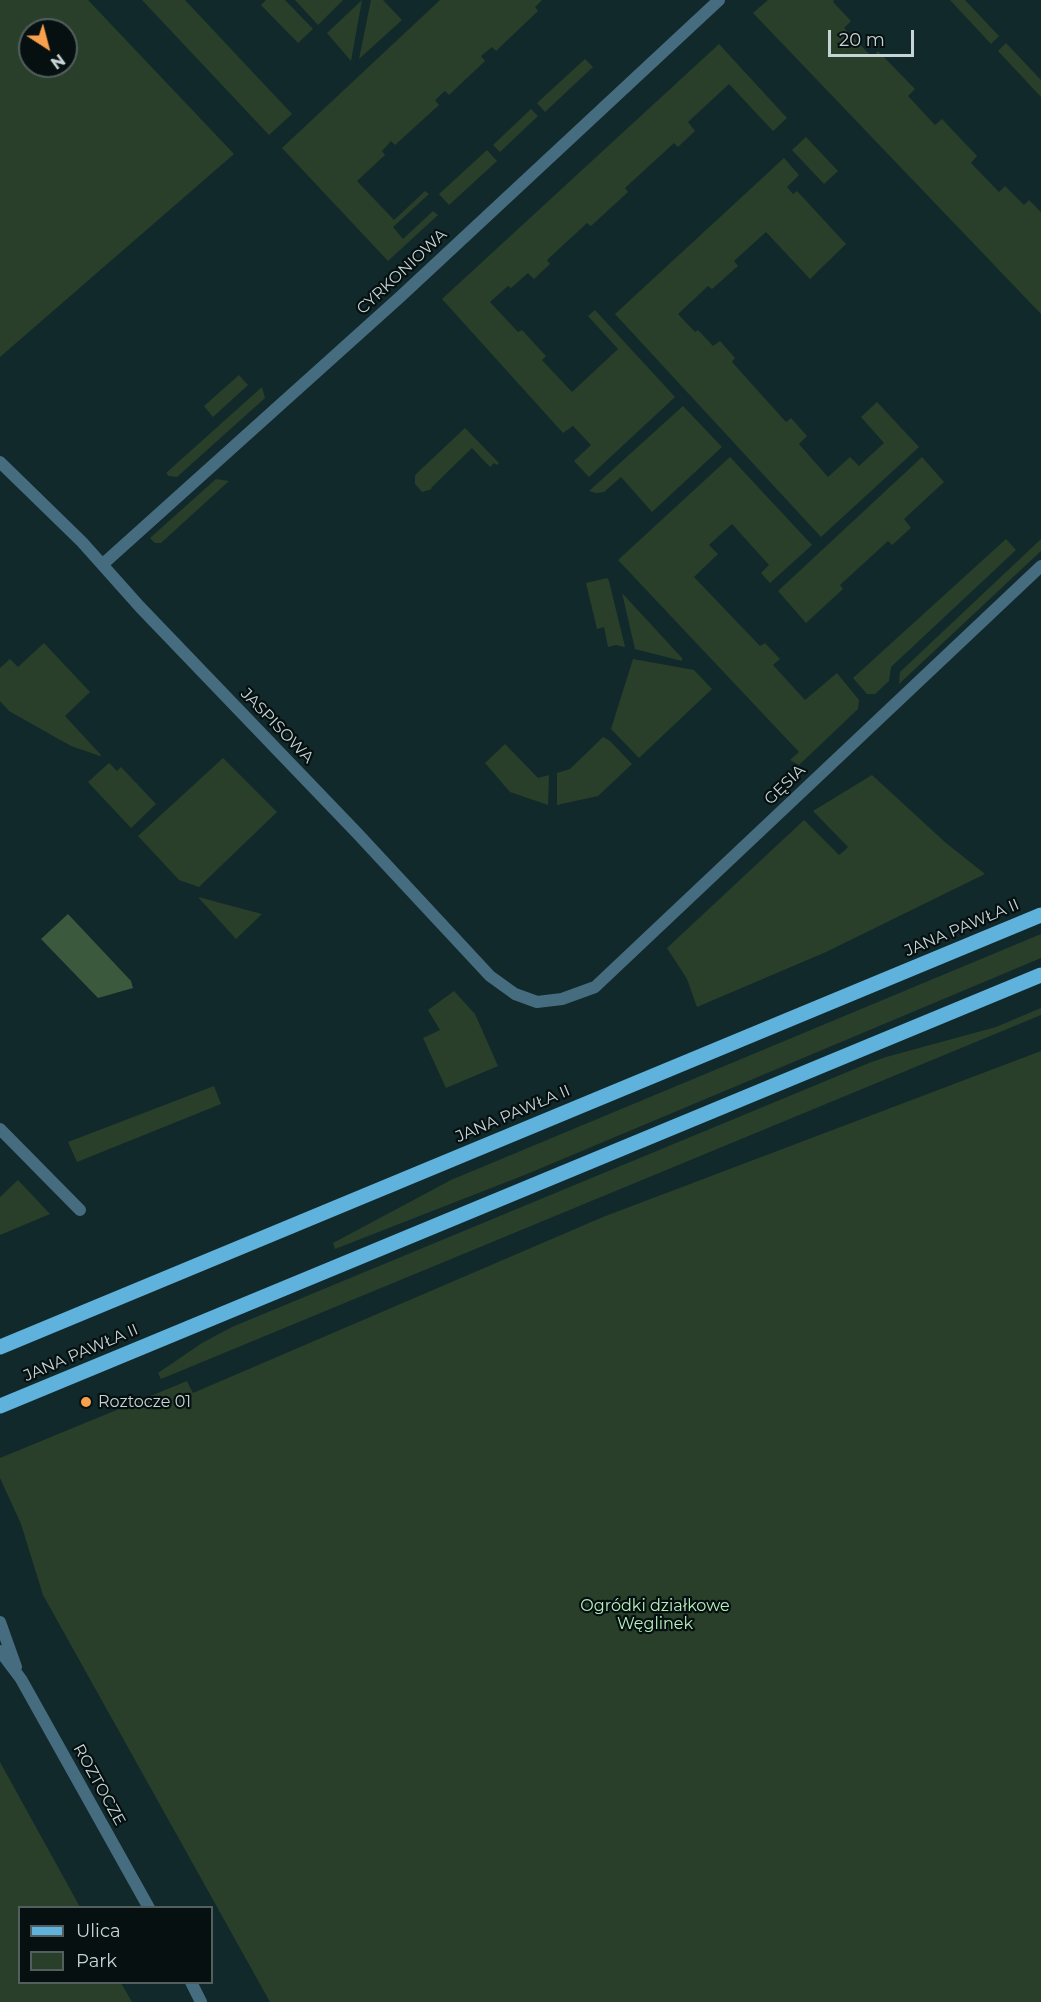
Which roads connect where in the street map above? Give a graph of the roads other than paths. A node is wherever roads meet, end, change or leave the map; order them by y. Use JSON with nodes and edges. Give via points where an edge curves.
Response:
{"nodes":[{"id":1,"x":719,"y":0,"type":"edge"},
{"id":2,"x":0,"y":462,"type":"edge"},
{"id":3,"x":103,"y":564,"type":"junction"},
{"id":4,"x":1041,"y":566,"type":"edge"},
{"id":5,"x":1041,"y":915,"type":"edge"},
{"id":6,"x":1041,"y":975,"type":"edge"},
{"id":7,"x":537,"y":1002,"type":"joint"},
{"id":8,"x":0,"y":1129,"type":"edge"},
{"id":9,"x":80,"y":1210,"type":"dead end"},
{"id":10,"x":0,"y":1347,"type":"edge"},
{"id":11,"x":0,"y":1406,"type":"edge"},
{"id":12,"x":0,"y":1622,"type":"edge"},
{"id":13,"x":0,"y":1651,"type":"edge"},
{"id":14,"x":21,"y":1679,"type":"junction"},
{"id":15,"x":147,"y":1906,"type":"edge"},
{"id":16,"x":191,"y":1984,"type":"edge"},
{"id":17,"x":201,"y":2002,"type":"edge"}],
"edges":[{"from":1,"to":3,"type":"street","name":"CYRKONIOWA","via":[[400,297]]},
{"from":2,"to":3,"type":"street","name":"JASPISOWA"},
{"from":3,"to":7,"type":"street","name":"JASPISOWA","via":[[490,976],[515,994]]},
{"from":4,"to":7,"type":"street","name":"GĘSIA","via":[[595,987],[562,999]]},
{"from":5,"to":10,"type":"main road","name":"JANA PAWŁA II"},
{"from":6,"to":11,"type":"main road","name":"JANA PAWŁA II"},
{"from":8,"to":9,"type":"street"},
{"from":12,"to":14,"type":"street","name":"ROZTOCZE"},
{"from":13,"to":14,"type":"street","name":"ROZTOCZE"},
{"from":14,"to":15,"type":"street","name":"ROZTOCZE"},
{"from":16,"to":17,"type":"street"}]}
